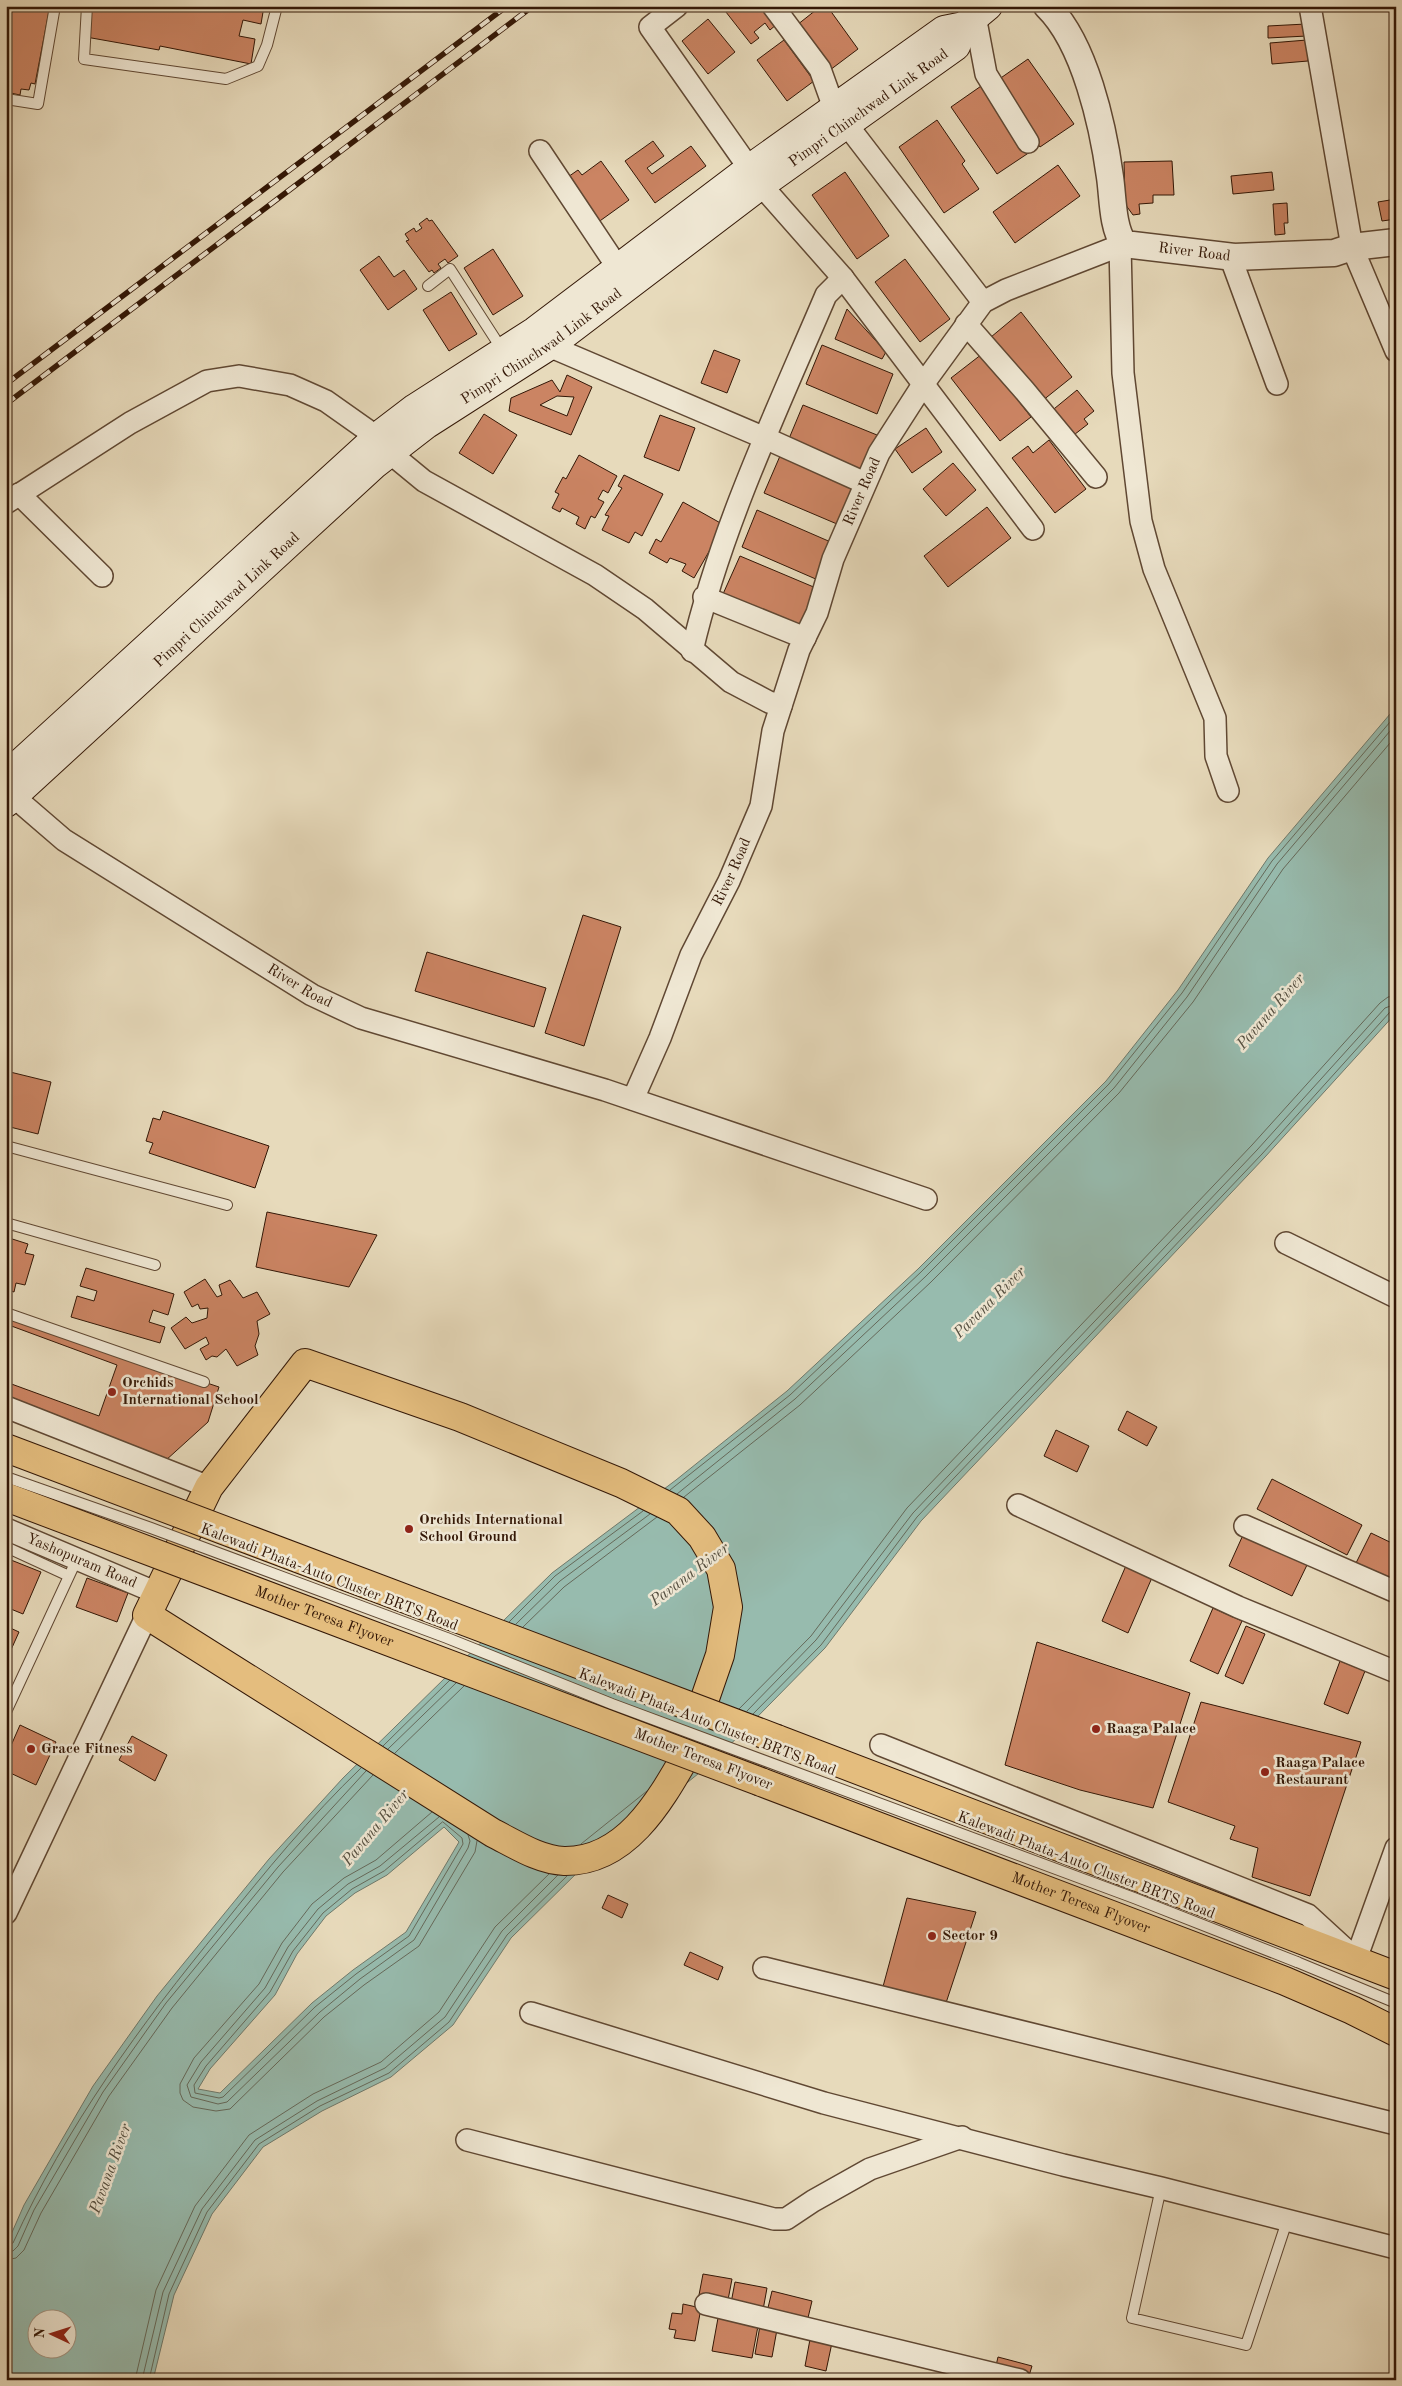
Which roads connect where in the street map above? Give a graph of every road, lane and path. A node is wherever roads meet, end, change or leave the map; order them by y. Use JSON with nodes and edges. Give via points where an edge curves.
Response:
{"nodes":[{"id":1,"x":55,"y":6,"type":"edge"},
{"id":2,"x":87,"y":6,"type":"edge"},
{"id":3,"x":277,"y":6,"type":"edge"},
{"id":4,"x":677,"y":6,"type":"edge"},
{"id":5,"x":773,"y":6,"type":"edge"},
{"id":6,"x":1047,"y":6,"type":"edge"},
{"id":7,"x":1310,"y":6,"type":"edge"},
{"id":8,"x":976,"y":16,"type":"edge"},
{"id":9,"x":6,"y":99,"type":"edge"},
{"id":10,"x":840,"y":116,"type":"junction"},
{"id":11,"x":1028,"y":142,"type":"dead end"},
{"id":12,"x":540,"y":151,"type":"dead end"},
{"id":13,"x":755,"y":177,"type":"junction"},
{"id":14,"x":1396,"y":242,"type":"edge"},
{"id":15,"x":1122,"y":245,"type":"junction"},
{"id":16,"x":1352,"y":247,"type":"junction"},
{"id":17,"x":1230,"y":256,"type":"junction"},
{"id":18,"x":618,"y":268,"type":"junction"},
{"id":19,"x":843,"y":278,"type":"junction"},
{"id":20,"x":428,"y":286,"type":"dead end"},
{"id":21,"x":983,"y":302,"type":"junction"},
{"id":22,"x":966,"y":324,"type":"junction"},
{"id":23,"x":556,"y":332,"type":"junction"},
{"id":24,"x":503,"y":351,"type":"junction"},
{"id":25,"x":1396,"y":351,"type":"edge"},
{"id":26,"x":924,"y":383,"type":"junction"},
{"id":27,"x":1277,"y":384,"type":"dead end"},
{"id":28,"x":765,"y":438,"type":"junction"},
{"id":29,"x":384,"y":445,"type":"junction"},
{"id":30,"x":1096,"y":477,"type":"dead end"},
{"id":31,"x":865,"y":483,"type":"junction"},
{"id":32,"x":13,"y":498,"type":"edge"},
{"id":33,"x":1033,"y":529,"type":"dead end"},
{"id":34,"x":102,"y":576,"type":"dead end"},
{"id":35,"x":704,"y":598,"type":"junction"},
{"id":36,"x":805,"y":638,"type":"junction"},
{"id":37,"x":692,"y":651,"type":"junction"},
{"id":38,"x":781,"y":706,"type":"junction"},
{"id":39,"x":1228,"y":791,"type":"dead end"},
{"id":40,"x":8,"y":792,"type":"edge"},
{"id":41,"x":633,"y":1099,"type":"junction"},
{"id":42,"x":6,"y":1146,"type":"edge"},
{"id":43,"x":926,"y":1199,"type":"dead end"},
{"id":44,"x":227,"y":1205,"type":"dead end"},
{"id":45,"x":6,"y":1222,"type":"edge"},
{"id":46,"x":1286,"y":1243,"type":"dead end"},
{"id":47,"x":155,"y":1265,"type":"dead end"},
{"id":48,"x":1396,"y":1297,"type":"edge"},
{"id":49,"x":6,"y":1313,"type":"edge"},
{"id":50,"x":204,"y":1382,"type":"dead end"},
{"id":51,"x":6,"y":1407,"type":"edge"},
{"id":52,"x":6,"y":1448,"type":"edge"},
{"id":53,"x":6,"y":1477,"type":"edge"},
{"id":54,"x":209,"y":1487,"type":"junction"},
{"id":55,"x":6,"y":1497,"type":"edge"},
{"id":56,"x":1018,"y":1505,"type":"dead end"},
{"id":57,"x":1245,"y":1526,"type":"dead end"},
{"id":58,"x":6,"y":1529,"type":"edge"},
{"id":59,"x":6,"y":1548,"type":"edge"},
{"id":60,"x":73,"y":1568,"type":"junction"},
{"id":61,"x":1396,"y":1592,"type":"edge"},
{"id":62,"x":152,"y":1604,"type":"junction"},
{"id":63,"x":1396,"y":1672,"type":"edge"},
{"id":64,"x":701,"y":1710,"type":"junction"},
{"id":65,"x":6,"y":1712,"type":"edge"},
{"id":66,"x":881,"y":1745,"type":"dead end"},
{"id":67,"x":687,"y":1754,"type":"junction"},
{"id":68,"x":1396,"y":1848,"type":"edge"},
{"id":69,"x":6,"y":1913,"type":"edge"},
{"id":70,"x":1356,"y":1959,"type":"junction"},
{"id":71,"x":1295,"y":1961,"type":"junction"},
{"id":72,"x":764,"y":1968,"type":"dead end"},
{"id":73,"x":1396,"y":1976,"type":"edge"},
{"id":74,"x":1396,"y":2003,"type":"edge"},
{"id":75,"x":531,"y":2013,"type":"dead end"},
{"id":76,"x":1396,"y":2032,"type":"edge"},
{"id":77,"x":1396,"y":2124,"type":"edge"},
{"id":78,"x":962,"y":2138,"type":"junction"},
{"id":79,"x":467,"y":2140,"type":"dead end"},
{"id":80,"x":1160,"y":2188,"type":"junction"},
{"id":81,"x":1287,"y":2221,"type":"junction"},
{"id":82,"x":1396,"y":2248,"type":"edge"},
{"id":83,"x":706,"y":2304,"type":"dead end"},
{"id":84,"x":1020,"y":2380,"type":"edge"}],
"edges":[{"from":1,"to":9,"type":"lane","via":[[38,104]]},
{"from":2,"to":3,"type":"lane","via":[[84,59],[226,79],[258,66],[268,45]]},
{"from":4,"to":13,"type":"street","via":[[650,27]]},
{"from":5,"to":10,"type":"street","via":[[820,69]]},
{"from":6,"to":15,"type":"street","via":[[1056,15],[1084,64],[1107,160]]},
{"from":7,"to":16,"type":"street"},
{"from":8,"to":10,"type":"main road","name":"Pimpri Chinchwad Link Road","via":[[944,30]]},
{"from":8,"to":11,"type":"street","via":[[986,74]]},
{"from":10,"to":13,"type":"main road","name":"Pimpri Chinchwad Link Road"},
{"from":10,"to":21,"type":"street"},
{"from":12,"to":18,"type":"street"},
{"from":13,"to":18,"type":"main road","name":"Pimpri Chinchwad Link Road"},
{"from":13,"to":19,"type":"street"},
{"from":13,"to":23,"type":"main road","name":"Pimpri Chinchwad Link Road"},
{"from":14,"to":16,"type":"street","name":"River Road"},
{"from":15,"to":17,"type":"street","name":"River Road"},
{"from":15,"to":21,"type":"street","name":"River Road"},
{"from":15,"to":39,"type":"street","via":[[1124,372],[1140,521],[1154,569],[1215,718],[1216,756]]},
{"from":16,"to":17,"type":"street","name":"River Road","via":[[1334,253]]},
{"from":16,"to":25,"type":"street"},
{"from":17,"to":27,"type":"street"},
{"from":18,"to":23,"type":"main road","name":"Pimpri Chinchwad Link Road"},
{"from":19,"to":26,"type":"street"},
{"from":19,"to":28,"type":"street","via":[[826,296]]},
{"from":20,"to":24,"type":"lane","via":[[450,270]]},
{"from":21,"to":22,"type":"street","name":"River Road"},
{"from":22,"to":26,"type":"street","name":"River Road"},
{"from":22,"to":30,"type":"street"},
{"from":23,"to":24,"type":"main road","name":"Pimpri Chinchwad Link Road"},
{"from":23,"to":28,"type":"street"},
{"from":23,"to":29,"type":"main road","name":"Pimpri Chinchwad Link Road","via":[[427,424]]},
{"from":24,"to":29,"type":"main road","name":"Pimpri Chinchwad Link Road","via":[[415,408]]},
{"from":26,"to":31,"type":"street","name":"River Road","via":[[879,453]]},
{"from":26,"to":33,"type":"street"},
{"from":28,"to":31,"type":"street"},
{"from":28,"to":35,"type":"street"},
{"from":29,"to":32,"type":"street","via":[[326,401],[290,384],[239,376],[207,381],[130,423]]},
{"from":29,"to":37,"type":"street","via":[[424,482],[595,575],[645,608]]},
{"from":29,"to":40,"type":"main road","name":"Pimpri Chinchwad Link Road"},
{"from":31,"to":36,"type":"street","name":"River Road"},
{"from":32,"to":34,"type":"street"},
{"from":35,"to":36,"type":"street"},
{"from":35,"to":37,"type":"street"},
{"from":36,"to":38,"type":"street","name":"River Road"},
{"from":37,"to":38,"type":"street","via":[[731,682]]},
{"from":38,"to":41,"type":"street","name":"River Road","via":[[773,731],[761,806],[729,882],[691,956]]},
{"from":40,"to":41,"type":"street","name":"River Road","via":[[64,840],[320,999],[362,1018]]},
{"from":41,"to":43,"type":"street","name":"River Road"},
{"from":42,"to":44,"type":"lane"},
{"from":45,"to":47,"type":"lane"},
{"from":46,"to":48,"type":"street"},
{"from":49,"to":50,"type":"lane"},
{"from":51,"to":54,"type":"street"},
{"from":52,"to":64,"type":"main road","name":"Mother Teresa Flyover","bridge":true},
{"from":53,"to":71,"type":"lane","name":"Kalewadi Phata-Auto Cluster BRTS Road","bridge":true,"via":[[447,1638]]},
{"from":54,"to":62,"type":"main road"},
{"from":54,"to":64,"type":"main road","via":[[306,1362],[460,1416],[621,1482],[678,1510],[702,1536],[721,1569],[728,1607],[720,1656]]},
{"from":55,"to":67,"type":"main road","name":"Mother Teresa Flyover","bridge":true},
{"from":56,"to":63,"type":"street","via":[[1238,1607]]},
{"from":57,"to":61,"type":"street"},
{"from":58,"to":60,"type":"street","name":"Yashopuram Road"},
{"from":59,"to":60,"type":"lane"},
{"from":60,"to":62,"type":"street","name":"Yashopuram Road"},
{"from":60,"to":65,"type":"lane"},
{"from":62,"to":67,"type":"main road","via":[[251,1680],[493,1833],[534,1854],[564,1861],[596,1856],[621,1844],[661,1799]]},
{"from":62,"to":69,"type":"street"},
{"from":64,"to":71,"type":"main road","name":"Mother Teresa Flyover","bridge":true},
{"from":66,"to":70,"type":"street","via":[[1308,1915]]},
{"from":67,"to":71,"type":"main road","name":"Mother Teresa Flyover","bridge":true},
{"from":68,"to":70,"type":"street"},
{"from":70,"to":71,"type":"main road","name":"Mother Teresa Flyover"},
{"from":70,"to":73,"type":"main road","name":"Mother Teresa Flyover"},
{"from":71,"to":74,"type":"lane","name":"Kalewadi Phata-Auto Cluster BRTS Road"},
{"from":71,"to":76,"type":"main road","name":"Mother Teresa Flyover","via":[[1352,2010]]},
{"from":72,"to":77,"type":"street"},
{"from":75,"to":78,"type":"street","via":[[824,2103]]},
{"from":78,"to":79,"type":"street","via":[[870,2169],[786,2219],[774,2219]]},
{"from":78,"to":80,"type":"street"},
{"from":80,"to":81,"type":"street"},
{"from":80,"to":81,"type":"lane","via":[[1132,2318],[1246,2345]]},
{"from":81,"to":82,"type":"street"},
{"from":83,"to":84,"type":"street"}]}
